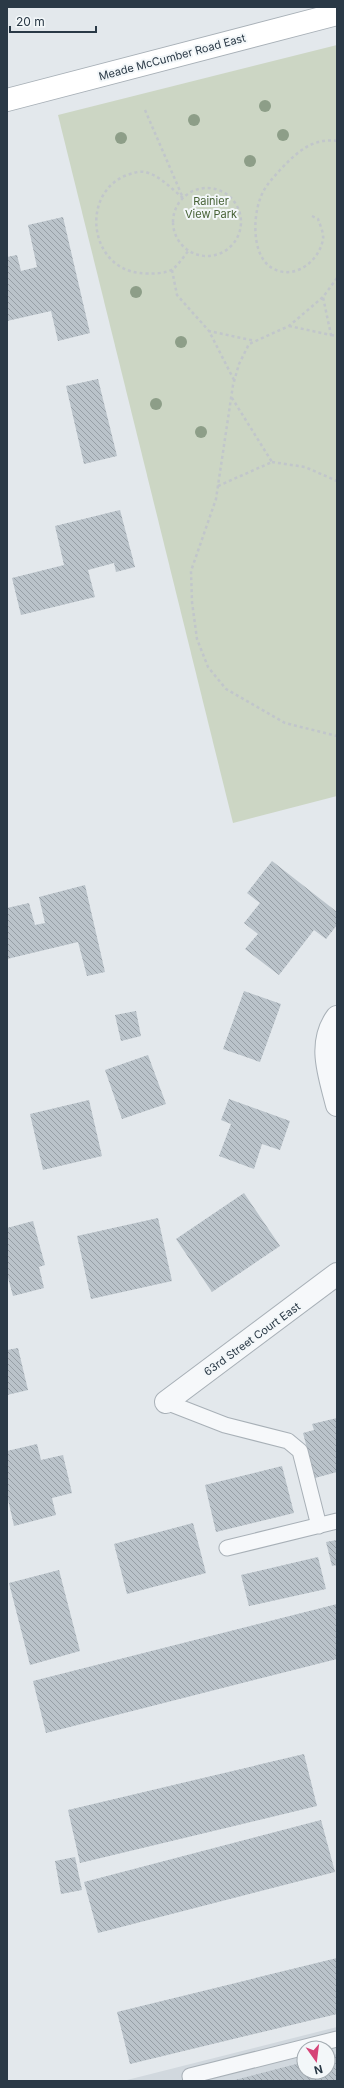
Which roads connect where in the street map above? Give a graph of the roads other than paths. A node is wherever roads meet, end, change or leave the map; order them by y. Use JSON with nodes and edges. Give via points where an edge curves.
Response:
{"nodes":[{"id":1,"x":337,"y":14,"type":"edge"},
{"id":2,"x":7,"y":100,"type":"edge"},
{"id":3,"x":337,"y":1017,"type":"edge"},
{"id":4,"x":337,"y":1105,"type":"edge"},
{"id":5,"x":337,"y":1274,"type":"edge"},
{"id":6,"x":166,"y":1402,"type":"joint"},
{"id":7,"x":337,"y":1521,"type":"edge"},
{"id":8,"x":319,"y":1526,"type":"junction"},
{"id":9,"x":227,"y":1548,"type":"dead end"},
{"id":10,"x":337,"y":2039,"type":"edge"},
{"id":11,"x":191,"y":2081,"type":"edge"}],
"edges":[{"from":1,"to":2,"type":"street","name":"Meade McCumber Road East"},
{"from":3,"to":4,"type":"street","via":[[328,1037],[326,1059]]},
{"from":5,"to":6,"type":"street","name":"63rd Street Court East"},
{"from":6,"to":8,"type":"lane","via":[[225,1425],[288,1441],[300,1451]]},
{"from":7,"to":8,"type":"lane"},
{"from":8,"to":9,"type":"lane"},
{"from":10,"to":11,"type":"lane","via":[[190,2076]]}]}
